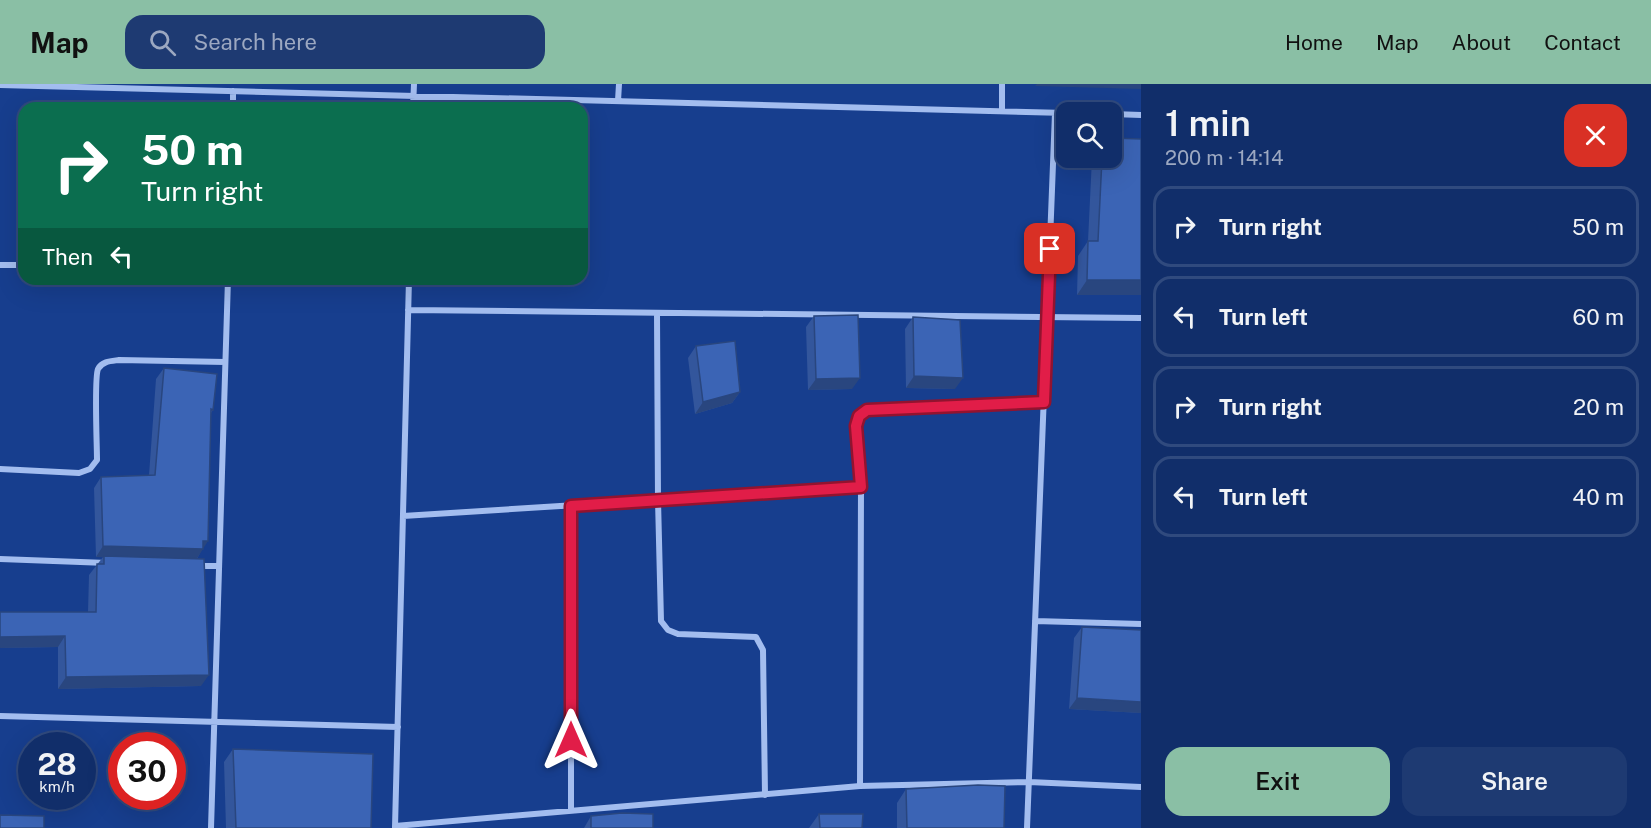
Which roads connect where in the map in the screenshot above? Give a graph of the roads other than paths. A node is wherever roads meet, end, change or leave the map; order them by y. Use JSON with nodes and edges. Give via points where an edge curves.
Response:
{"nodes":[{"id":1,"x":414,"y":84,"type":"edge"},
{"id":2,"x":619,"y":84,"type":"edge"},
{"id":3,"x":1002,"y":84,"type":"edge"},
{"id":4,"x":0,"y":85,"type":"edge"},
{"id":5,"x":233,"y":91,"type":"junction"},
{"id":6,"x":414,"y":96,"type":"junction"},
{"id":7,"x":618,"y":101,"type":"junction"},
{"id":8,"x":233,"y":102,"type":"edge"},
{"id":9,"x":414,"y":102,"type":"edge"},
{"id":10,"x":1002,"y":111,"type":"junction"},
{"id":11,"x":1055,"y":113,"type":"joint"},
{"id":12,"x":1122,"y":114,"type":"edge"},
{"id":13,"x":1141,"y":114,"type":"edge"},
{"id":14,"x":0,"y":265,"type":"edge"},
{"id":15,"x":18,"y":265,"type":"edge"},
{"id":16,"x":228,"y":285,"type":"edge"},
{"id":17,"x":409,"y":285,"type":"edge"},
{"id":18,"x":408,"y":310,"type":"junction"},
{"id":19,"x":657,"y":313,"type":"junction"},
{"id":20,"x":1047,"y":317,"type":"junction"},
{"id":21,"x":1141,"y":318,"type":"edge"},
{"id":22,"x":225,"y":362,"type":"junction"},
{"id":23,"x":1044,"y":402,"type":"junction"},
{"id":24,"x":0,"y":469,"type":"edge"},
{"id":25,"x":861,"y":487,"type":"junction"},
{"id":26,"x":658,"y":500,"type":"junction"},
{"id":27,"x":571,"y":506,"type":"junction"},
{"id":28,"x":403,"y":516,"type":"junction"},
{"id":29,"x":0,"y":559,"type":"edge"},
{"id":30,"x":115,"y":563,"type":"edge"},
{"id":31,"x":196,"y":566,"type":"edge"},
{"id":32,"x":219,"y":566,"type":"junction"},
{"id":33,"x":1035,"y":621,"type":"junction"},
{"id":34,"x":1141,"y":624,"type":"edge"},
{"id":35,"x":0,"y":716,"type":"edge"},
{"id":36,"x":214,"y":722,"type":"junction"},
{"id":37,"x":398,"y":727,"type":"junction"},
{"id":38,"x":1029,"y":782,"type":"junction"},
{"id":39,"x":860,"y":786,"type":"junction"},
{"id":40,"x":1141,"y":787,"type":"edge"},
{"id":41,"x":765,"y":795,"type":"junction"},
{"id":42,"x":571,"y":810,"type":"junction"},
{"id":43,"x":395,"y":827,"type":"edge"},
{"id":44,"x":211,"y":828,"type":"edge"},
{"id":45,"x":1027,"y":828,"type":"edge"}],
"edges":[{"from":1,"to":6,"type":"street"},
{"from":2,"to":7,"type":"street"},
{"from":3,"to":10,"type":"street"},
{"from":4,"to":5,"type":"street"},
{"from":5,"to":6,"type":"street"},
{"from":5,"to":8,"type":"street"},
{"from":6,"to":7,"type":"street"},
{"from":6,"to":9,"type":"street"},
{"from":7,"to":10,"type":"street"},
{"from":10,"to":11,"type":"street"},
{"from":11,"to":20,"type":"street"},
{"from":12,"to":13,"type":"street"},
{"from":14,"to":15,"type":"street"},
{"from":16,"to":22,"type":"street"},
{"from":17,"to":18,"type":"street"},
{"from":18,"to":19,"type":"street"},
{"from":18,"to":28,"type":"street"},
{"from":19,"to":20,"type":"street"},
{"from":19,"to":26,"type":"street"},
{"from":20,"to":21,"type":"street"},
{"from":20,"to":23,"type":"street"},
{"from":22,"to":24,"type":"street","via":[[104,363],[98,370],[97,383],[97,460],[90,469],[79,473]]},
{"from":22,"to":32,"type":"street"},
{"from":23,"to":25,"type":"street","via":[[867,410],[859,416],[856,426]]},
{"from":23,"to":33,"type":"street"},
{"from":25,"to":26,"type":"street"},
{"from":25,"to":39,"type":"street"},
{"from":26,"to":27,"type":"street"},
{"from":26,"to":41,"type":"street","via":[[661,621],[678,634],[756,637],[763,650]]},
{"from":27,"to":28,"type":"street"},
{"from":27,"to":42,"type":"street"},
{"from":28,"to":37,"type":"street"},
{"from":29,"to":30,"type":"street"},
{"from":31,"to":32,"type":"street"},
{"from":32,"to":36,"type":"street"},
{"from":33,"to":34,"type":"street"},
{"from":33,"to":38,"type":"street"},
{"from":35,"to":36,"type":"street"},
{"from":36,"to":37,"type":"street"},
{"from":36,"to":44,"type":"street"},
{"from":37,"to":43,"type":"street"},
{"from":38,"to":39,"type":"street"},
{"from":38,"to":40,"type":"street"},
{"from":38,"to":45,"type":"street"},
{"from":39,"to":41,"type":"street"},
{"from":41,"to":42,"type":"street"},
{"from":42,"to":43,"type":"street"}]}
